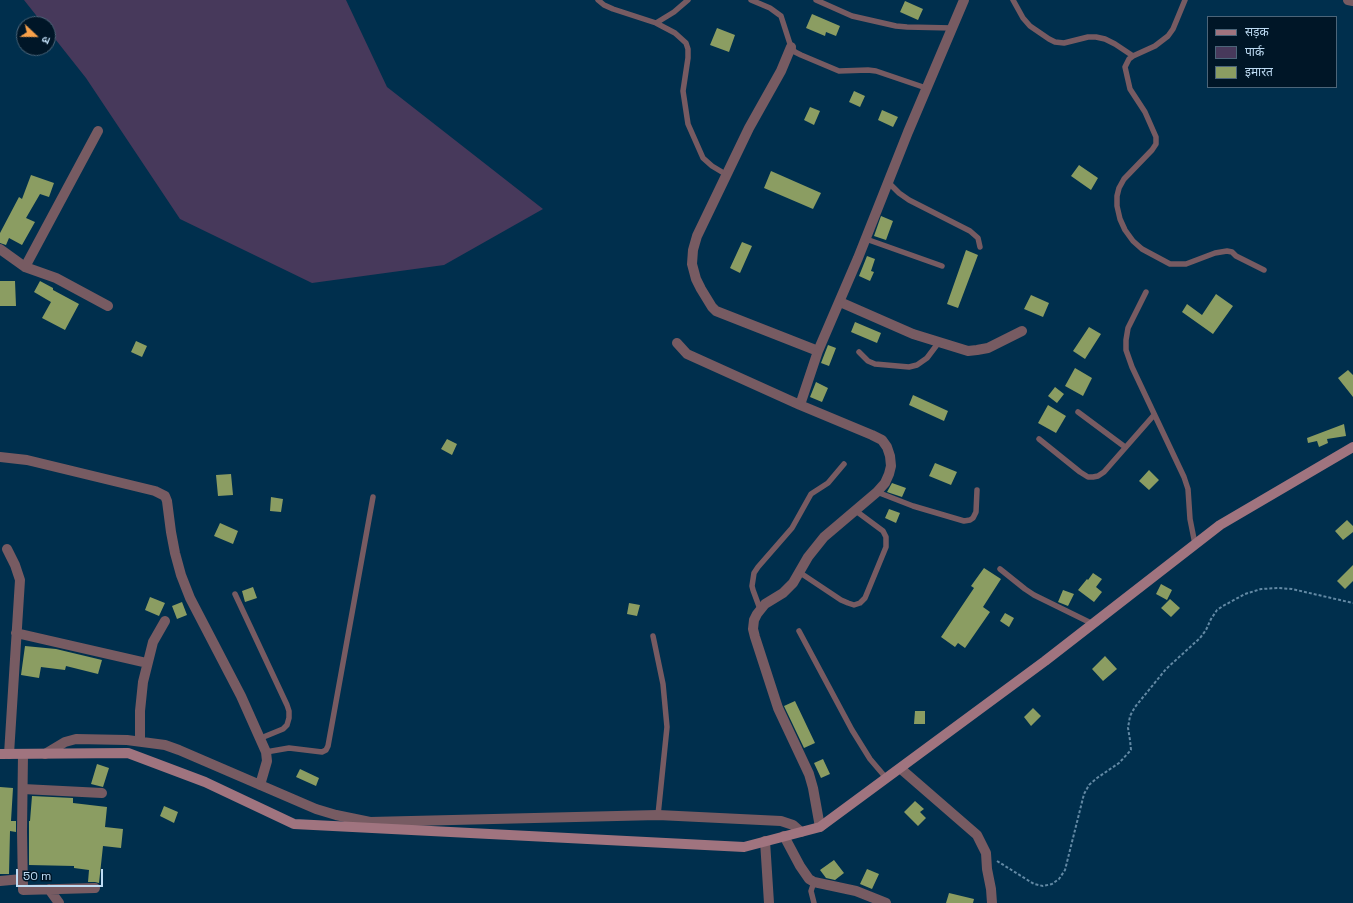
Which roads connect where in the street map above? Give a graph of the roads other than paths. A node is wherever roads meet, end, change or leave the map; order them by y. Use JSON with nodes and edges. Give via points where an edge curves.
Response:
{"nodes":[{"id":1,"x":598,"y":0,"type":"edge"},
{"id":2,"x":688,"y":0,"type":"edge"},
{"id":3,"x":751,"y":0,"type":"edge"},
{"id":4,"x":816,"y":0,"type":"edge"},
{"id":5,"x":964,"y":0,"type":"edge"},
{"id":6,"x":1013,"y":0,"type":"edge"},
{"id":7,"x":1185,"y":0,"type":"edge"},
{"id":8,"x":1348,"y":0,"type":"edge"},
{"id":9,"x":1353,"y":2,"type":"edge"},
{"id":10,"x":656,"y":22,"type":"junction"},
{"id":11,"x":952,"y":28,"type":"junction"},
{"id":12,"x":791,"y":47,"type":"junction"},
{"id":13,"x":1133,"y":56,"type":"junction"},
{"id":14,"x":926,"y":88,"type":"junction"},
{"id":15,"x":98,"y":131,"type":"dead end"},
{"id":16,"x":728,"y":175,"type":"junction"},
{"id":17,"x":888,"y":182,"type":"junction"},
{"id":18,"x":866,"y":239,"type":"junction"},
{"id":19,"x":980,"y":247,"type":"dead end"},
{"id":20,"x":0,"y":249,"type":"edge"},
{"id":21,"x":942,"y":266,"type":"dead end"},
{"id":22,"x":25,"y":267,"type":"junction"},
{"id":23,"x":1264,"y":270,"type":"dead end"},
{"id":24,"x":1146,"y":292,"type":"dead end"},
{"id":25,"x":840,"y":302,"type":"junction"},
{"id":26,"x":108,"y":306,"type":"dead end"},
{"id":27,"x":1022,"y":331,"type":"dead end"},
{"id":28,"x":677,"y":342,"type":"dead end"},
{"id":29,"x":939,"y":342,"type":"junction"},
{"id":30,"x":818,"y":351,"type":"junction"},
{"id":31,"x":859,"y":352,"type":"dead end"},
{"id":32,"x":800,"y":405,"type":"junction"},
{"id":33,"x":1078,"y":412,"type":"dead end"},
{"id":34,"x":1154,"y":415,"type":"junction"},
{"id":35,"x":1039,"y":438,"type":"dead end"},
{"id":36,"x":1125,"y":447,"type":"junction"},
{"id":37,"x":1353,"y":447,"type":"edge"},
{"id":38,"x":0,"y":457,"type":"edge"},
{"id":39,"x":844,"y":464,"type":"dead end"},
{"id":40,"x":977,"y":490,"type":"dead end"},
{"id":41,"x":877,"y":492,"type":"junction"},
{"id":42,"x":373,"y":497,"type":"dead end"},
{"id":43,"x":856,"y":510,"type":"junction"},
{"id":44,"x":1195,"y":544,"type":"junction"},
{"id":45,"x":7,"y":549,"type":"dead end"},
{"id":46,"x":1000,"y":569,"type":"dead end"},
{"id":47,"x":799,"y":572,"type":"junction"},
{"id":48,"x":234,"y":594,"type":"dead end"},
{"id":49,"x":760,"y":609,"type":"junction"},
{"id":50,"x":165,"y":621,"type":"dead end"},
{"id":51,"x":1094,"y":624,"type":"junction"},
{"id":52,"x":799,"y":632,"type":"dead end"},
{"id":53,"x":16,"y":633,"type":"junction"},
{"id":54,"x":653,"y":636,"type":"dead end"},
{"id":55,"x":147,"y":663,"type":"junction"},
{"id":56,"x":261,"y":738,"type":"junction"},
{"id":57,"x":140,"y":741,"type":"junction"},
{"id":58,"x":266,"y":752,"type":"junction"},
{"id":59,"x":4,"y":754,"type":"edge"},
{"id":60,"x":23,"y":754,"type":"junction"},
{"id":61,"x":45,"y":754,"type":"junction"},
{"id":62,"x":901,"y":769,"type":"junction"},
{"id":63,"x":887,"y":779,"type":"junction"},
{"id":64,"x":260,"y":785,"type":"junction"},
{"id":65,"x":23,"y":789,"type":"junction"},
{"id":66,"x":102,"y":793,"type":"dead end"},
{"id":67,"x":658,"y":815,"type":"junction"},
{"id":68,"x":820,"y":827,"type":"junction"},
{"id":69,"x":801,"y":832,"type":"junction"},
{"id":70,"x":784,"y":836,"type":"junction"},
{"id":71,"x":765,"y":841,"type":"junction"},
{"id":72,"x":22,"y":879,"type":"junction"},
{"id":73,"x":0,"y":880,"type":"edge"},
{"id":74,"x":814,"y":882,"type":"junction"},
{"id":75,"x":95,"y":888,"type":"dead end"},
{"id":76,"x":49,"y":889,"type":"junction"},
{"id":77,"x":59,"y":903,"type":"edge"},
{"id":78,"x":769,"y":903,"type":"edge"},
{"id":79,"x":814,"y":903,"type":"edge"},
{"id":80,"x":886,"y":903,"type":"edge"},
{"id":81,"x":992,"y":903,"type":"edge"}],
"edges":[{"from":1,"to":10,"type":"lane","via":[[613,9]]},
{"from":2,"to":10,"type":"lane"},
{"from":3,"to":12,"type":"lane","via":[[781,16]]},
{"from":4,"to":11,"type":"lane","via":[[852,16],[889,24]]},
{"from":5,"to":11,"type":"street"},
{"from":6,"to":13,"type":"lane","via":[[1030,26],[1049,39],[1064,43],[1096,37],[1115,44]]},
{"from":7,"to":13,"type":"lane","via":[[1168,36],[1155,46]]},
{"from":8,"to":9,"type":"street"},
{"from":10,"to":16,"type":"lane","via":[[686,43],[688,58],[683,95],[688,124],[703,158]]},
{"from":11,"to":14,"type":"street"},
{"from":12,"to":14,"type":"lane","via":[[801,55],[839,71],[868,70]]},
{"from":12,"to":16,"type":"street"},
{"from":13,"to":23,"type":"lane","via":[[1125,67],[1128,84],[1145,112],[1156,137],[1156,144],[1119,188],[1117,206],[1125,230],[1142,249],[1170,264],[1186,264],[1227,251]]},
{"from":14,"to":17,"type":"street"},
{"from":15,"to":22,"type":"street"},
{"from":16,"to":30,"type":"street","via":[[700,230],[693,250],[692,264],[701,289],[712,307],[721,314]]},
{"from":17,"to":18,"type":"street"},
{"from":17,"to":19,"type":"lane","via":[[909,200],[970,231],[978,238]]},
{"from":18,"to":21,"type":"lane"},
{"from":18,"to":25,"type":"street"},
{"from":20,"to":22,"type":"street"},
{"from":22,"to":26,"type":"street","via":[[56,278]]},
{"from":24,"to":34,"type":"lane","via":[[1128,328],[1126,350]]},
{"from":25,"to":29,"type":"street","via":[[913,334]]},
{"from":25,"to":30,"type":"street"},
{"from":27,"to":29,"type":"street","via":[[988,348],[977,350],[968,351]]},
{"from":28,"to":32,"type":"street","via":[[687,354]]},
{"from":29,"to":31,"type":"lane","via":[[927,358],[909,367],[875,364]]},
{"from":30,"to":32,"type":"street"},
{"from":32,"to":41,"type":"street","via":[[882,440],[888,447],[891,466],[885,483]]},
{"from":33,"to":36,"type":"lane"},
{"from":34,"to":36,"type":"lane"},
{"from":34,"to":44,"type":"lane","via":[[1178,462],[1188,490]]},
{"from":35,"to":36,"type":"lane","via":[[1088,477],[1098,476],[1104,472]]},
{"from":37,"to":44,"type":"main road","via":[[1220,525]]},
{"from":38,"to":56,"type":"street","via":[[27,460],[145,488],[165,496],[175,553],[190,598],[242,696]]},
{"from":39,"to":49,"type":"lane","via":[[828,483],[811,494],[792,528],[758,566],[752,586]]},
{"from":40,"to":41,"type":"lane","via":[[976,512],[973,518],[964,521]]},
{"from":41,"to":43,"type":"street"},
{"from":42,"to":58,"type":"lane","via":[[328,746],[322,752],[288,748]]},
{"from":43,"to":47,"type":"street","via":[[819,542]]},
{"from":43,"to":47,"type":"lane","via":[[886,536],[886,547],[865,598],[854,605],[848,603]]},
{"from":44,"to":51,"type":"main road"},
{"from":45,"to":53,"type":"street","via":[[20,580]]},
{"from":46,"to":51,"type":"lane","via":[[1034,595]]},
{"from":47,"to":49,"type":"street","via":[[789,587]]},
{"from":48,"to":56,"type":"lane","via":[[289,711],[287,725],[283,729]]},
{"from":49,"to":68,"type":"street","via":[[754,620],[755,637],[778,708],[809,774]]},
{"from":50,"to":55,"type":"street","via":[[153,642]]},
{"from":51,"to":62,"type":"main road"},
{"from":52,"to":63,"type":"lane","via":[[852,730],[870,759]]},
{"from":53,"to":55,"type":"street"},
{"from":53,"to":59,"type":"street"},
{"from":54,"to":67,"type":"lane","via":[[663,684],[667,726]]},
{"from":55,"to":57,"type":"street","via":[[141,698]]},
{"from":56,"to":58,"type":"street"},
{"from":57,"to":61,"type":"street","via":[[76,739],[65,742]]},
{"from":57,"to":64,"type":"street","via":[[179,750]]},
{"from":58,"to":64,"type":"street","via":[[267,761]]},
{"from":59,"to":60,"type":"main road"},
{"from":60,"to":61,"type":"main road"},
{"from":60,"to":65,"type":"street"},
{"from":61,"to":71,"type":"main road","via":[[128,754],[206,782],[294,824],[744,847]]},
{"from":62,"to":63,"type":"main road"},
{"from":62,"to":81,"type":"street","via":[[977,835],[986,853]]},
{"from":63,"to":68,"type":"main road"},
{"from":64,"to":67,"type":"street","via":[[316,809],[370,822]]},
{"from":65,"to":66,"type":"street"},
{"from":65,"to":72,"type":"street"},
{"from":67,"to":69,"type":"street","via":[[781,822],[793,825]]},
{"from":68,"to":69,"type":"main road"},
{"from":69,"to":70,"type":"main road"},
{"from":70,"to":71,"type":"main road"},
{"from":70,"to":74,"type":"street","via":[[806,874]]},
{"from":71,"to":78,"type":"street"},
{"from":72,"to":73,"type":"street"},
{"from":72,"to":76,"type":"street","via":[[23,890]]},
{"from":74,"to":79,"type":"lane","via":[[811,891]]},
{"from":74,"to":80,"type":"street","via":[[856,891]]},
{"from":75,"to":76,"type":"street"},
{"from":76,"to":77,"type":"street"}]}
